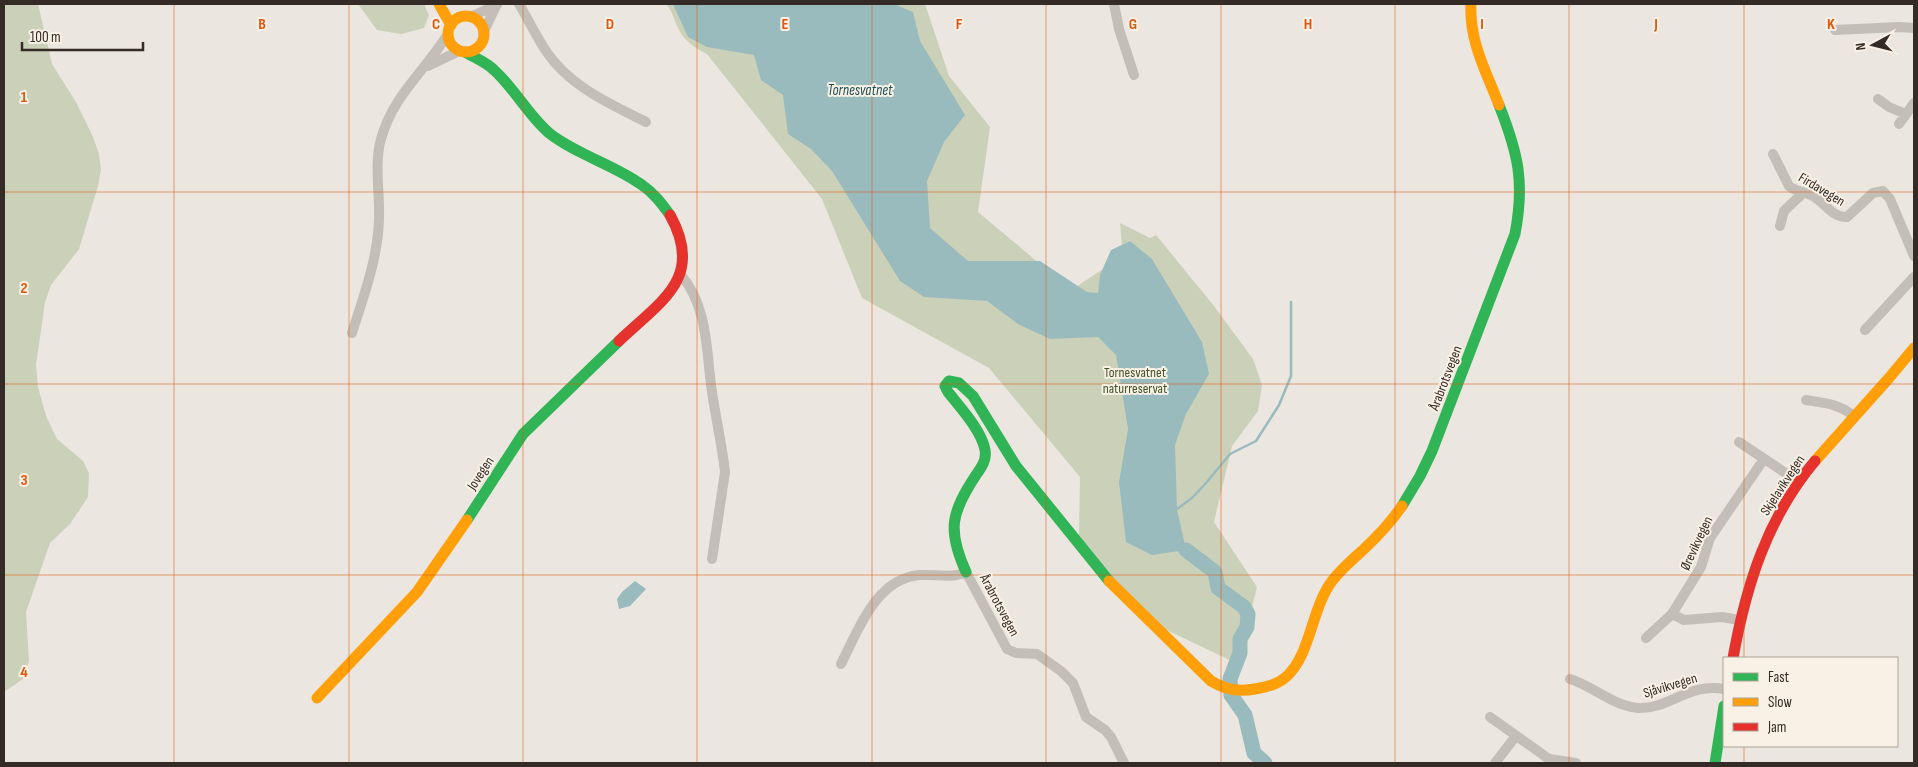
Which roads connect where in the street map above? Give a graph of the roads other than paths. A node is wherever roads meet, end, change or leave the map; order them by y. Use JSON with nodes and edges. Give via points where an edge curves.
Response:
{"nodes":[{"id":1,"x":440,"y":4,"type":"edge"},
{"id":2,"x":497,"y":4,"type":"edge"},
{"id":3,"x":519,"y":4,"type":"edge"},
{"id":4,"x":1114,"y":4,"type":"edge"},
{"id":5,"x":1471,"y":4,"type":"edge"},
{"id":6,"x":457,"y":24,"type":"junction"},
{"id":7,"x":1914,"y":28,"type":"edge"},
{"id":8,"x":1836,"y":30,"type":"dead end"},
{"id":9,"x":483,"y":36,"type":"junction"},
{"id":10,"x":462,"y":51,"type":"junction"},
{"id":11,"x":425,"y":67,"type":"junction"},
{"id":12,"x":496,"y":71,"type":"junction"},
{"id":13,"x":1134,"y":75,"type":"dead end"},
{"id":14,"x":1878,"y":98,"type":"dead end"},
{"id":15,"x":1914,"y":103,"type":"edge"},
{"id":16,"x":1906,"y":114,"type":"junction"},
{"id":17,"x":646,"y":122,"type":"dead end"},
{"id":18,"x":1899,"y":124,"type":"dead end"},
{"id":19,"x":1773,"y":154,"type":"dead end"},
{"id":20,"x":1804,"y":193,"type":"junction"},
{"id":21,"x":1780,"y":226,"type":"dead end"},
{"id":22,"x":1914,"y":254,"type":"edge"},
{"id":23,"x":681,"y":275,"type":"junction"},
{"id":24,"x":1914,"y":278,"type":"edge"},
{"id":25,"x":1866,"y":330,"type":"dead end"},
{"id":26,"x":352,"y":333,"type":"dead end"},
{"id":27,"x":1912,"y":355,"type":"edge"},
{"id":28,"x":1806,"y":400,"type":"dead end"},
{"id":29,"x":1856,"y":417,"type":"junction"},
{"id":30,"x":1739,"y":442,"type":"dead end"},
{"id":31,"x":1764,"y":459,"type":"junction"},
{"id":32,"x":1799,"y":482,"type":"junction"},
{"id":33,"x":712,"y":558,"type":"dead end"},
{"id":34,"x":966,"y":572,"type":"junction"},
{"id":35,"x":1672,"y":614,"type":"junction"},
{"id":36,"x":1739,"y":620,"type":"junction"},
{"id":37,"x":1646,"y":638,"type":"dead end"},
{"id":38,"x":1733,"y":657,"type":"edge"},
{"id":39,"x":841,"y":664,"type":"dead end"},
{"id":40,"x":1570,"y":679,"type":"dead end"},
{"id":41,"x":1723,"y":688,"type":"edge"},
{"id":42,"x":317,"y":698,"type":"dead end"},
{"id":43,"x":1723,"y":712,"type":"edge"},
{"id":44,"x":1490,"y":717,"type":"dead end"},
{"id":45,"x":1516,"y":736,"type":"junction"},
{"id":46,"x":1124,"y":763,"type":"edge"},
{"id":47,"x":1495,"y":763,"type":"edge"},
{"id":48,"x":1576,"y":763,"type":"edge"},
{"id":49,"x":1715,"y":763,"type":"edge"}],
"edges":[{"from":1,"to":6,"type":"street"},
{"from":2,"to":6,"type":"street"},
{"from":2,"to":9,"type":"street"},
{"from":3,"to":17,"type":"street","via":[[547,52],[571,77],[594,96]]},
{"from":4,"to":13,"type":"street"},
{"from":5,"to":34,"type":"street","name":"Årabrotsvegen","via":[[1472,35],[1512,140],[1520,171],[1515,234],[1420,478],[1408,500],[1373,541],[1330,582],[1293,670],[1268,688],[1236,690],[1222,687],[1205,677],[1108,580],[1016,466],[973,396],[959,383],[949,380],[945,386],[986,452],[982,467],[961,498],[955,516],[953,536]]},
{"from":6,"to":9,"type":"street","via":[[479,23]]},
{"from":6,"to":10,"type":"street","via":[[451,44]]},
{"from":6,"to":11,"type":"street"},
{"from":7,"to":8,"type":"street"},
{"from":9,"to":10,"type":"street","via":[[476,48]]},
{"from":9,"to":12,"type":"street"},
{"from":10,"to":11,"type":"street"},
{"from":10,"to":12,"type":"street"},
{"from":11,"to":26,"type":"street","via":[[406,88],[380,140],[377,242]]},
{"from":12,"to":23,"type":"street","via":[[549,132],[572,148],[632,177],[653,193],[677,229],[684,257]]},
{"from":14,"to":16,"type":"street"},
{"from":15,"to":16,"type":"street"},
{"from":16,"to":18,"type":"street"},
{"from":19,"to":20,"type":"street","name":"Firdavegen","via":[[1789,186]]},
{"from":20,"to":21,"type":"street","via":[[1784,211]]},
{"from":20,"to":22,"type":"street","name":"Firdavegen","via":[[1842,217],[1851,214],[1873,193],[1883,191],[1890,199]]},
{"from":23,"to":33,"type":"street","via":[[694,297],[705,330],[711,389],[724,458],[725,472]]},
{"from":23,"to":42,"type":"street","name":"Jovegen","via":[[677,285],[524,434],[417,592]]},
{"from":24,"to":25,"type":"street"},
{"from":27,"to":29,"type":"street","name":"Skjelavikvegen"},
{"from":28,"to":29,"type":"street","via":[[1834,404]]},
{"from":29,"to":32,"type":"street","name":"Skjelavikvegen"},
{"from":30,"to":31,"type":"street"},
{"from":31,"to":32,"type":"street"},
{"from":31,"to":35,"type":"street","name":"Ørevikvegen","via":[[1710,538],[1701,567]]},
{"from":32,"to":36,"type":"street","name":"Skjelavikvegen","via":[[1765,540]]},
{"from":34,"to":39,"type":"street","name":"Årabrotsvegen","via":[[958,576],[919,575],[892,584],[877,599]]},
{"from":34,"to":46,"type":"street","name":"Årabrotsvegen","via":[[1007,649],[1037,654],[1061,671],[1073,683],[1086,717],[1105,730]]},
{"from":35,"to":36,"type":"street","via":[[1684,620],[1722,617]]},
{"from":35,"to":37,"type":"street","name":"Ørevikvegen"},
{"from":36,"to":38,"type":"street","name":"Skjelavikvegen"},
{"from":40,"to":41,"type":"street","name":"Sjåvikvegen","via":[[1594,692],[1638,708],[1653,706],[1695,689]]},
{"from":43,"to":49,"type":"street"},
{"from":44,"to":45,"type":"street"},
{"from":45,"to":47,"type":"street"},
{"from":45,"to":48,"type":"street","via":[[1549,759]]}]}
